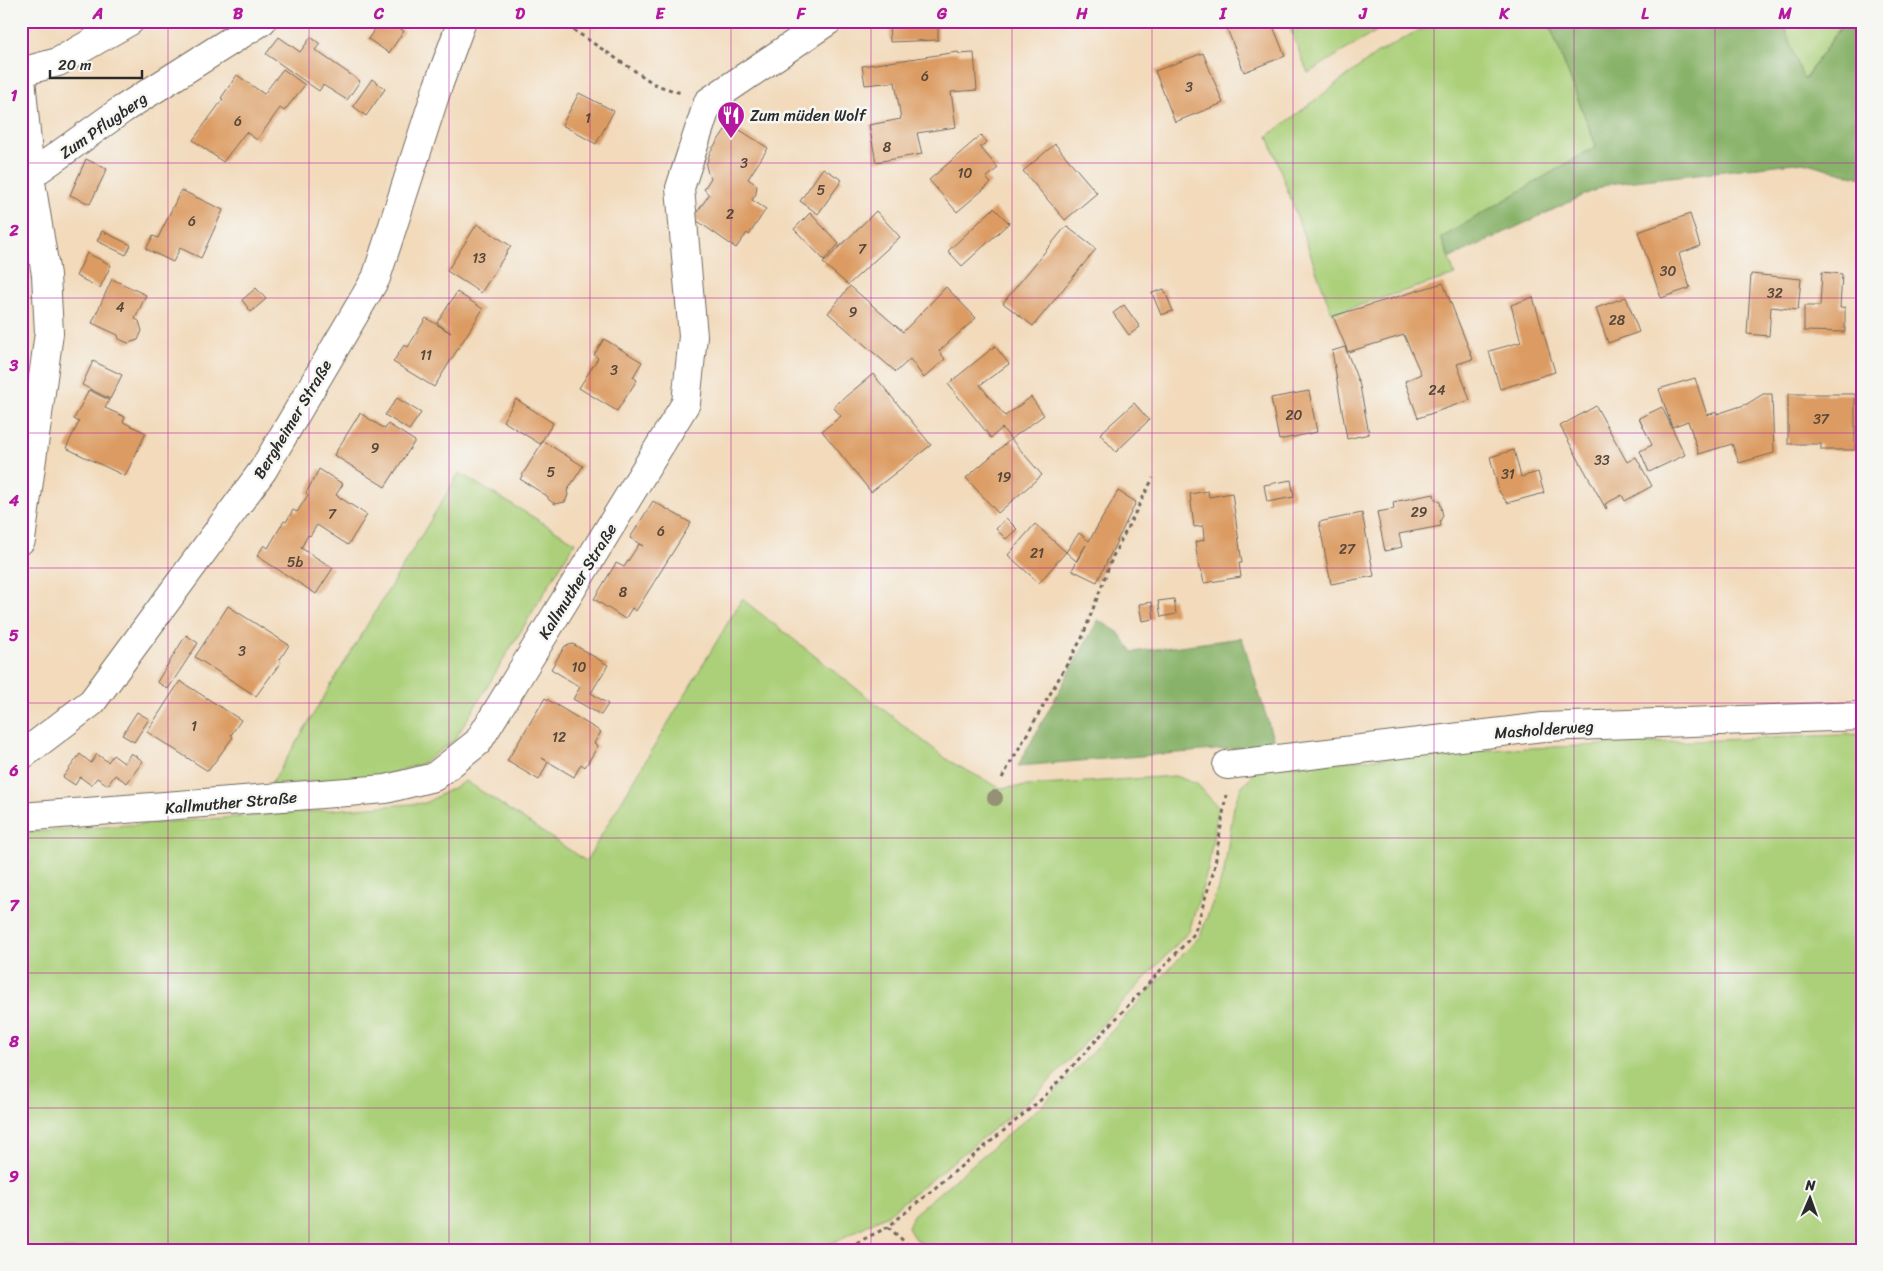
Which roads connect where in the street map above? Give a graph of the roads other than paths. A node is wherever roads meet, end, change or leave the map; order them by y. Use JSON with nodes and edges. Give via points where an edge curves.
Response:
{"nodes":[{"id":1,"x":130,"y":21,"type":"edge"},
{"id":2,"x":262,"y":21,"type":"edge"},
{"id":3,"x":462,"y":21,"type":"edge"},
{"id":4,"x":828,"y":21,"type":"edge"},
{"id":5,"x":21,"y":72,"type":"edge"},
{"id":6,"x":21,"y":78,"type":"edge"},
{"id":7,"x":25,"y":179,"type":"edge"},
{"id":8,"x":21,"y":540,"type":"edge"},
{"id":9,"x":1862,"y":716,"type":"edge"},
{"id":10,"x":21,"y":756,"type":"edge"},
{"id":11,"x":1227,"y":765,"type":"road end"},
{"id":12,"x":21,"y":818,"type":"edge"}],
"edges":[{"from":1,"to":5,"type":"street","via":[[58,62]]},
{"from":2,"to":7,"type":"street","name":"Zum Pflugberg","via":[[123,109]]},
{"from":3,"to":10,"type":"street","name":"Bergheimer Straße","via":[[376,278],[263,470],[92,702]]},
{"from":4,"to":12,"type":"street","name":"Kallmuther Straße","via":[[708,102],[680,188],[693,336],[686,404],[478,742],[434,777],[386,789]]},
{"from":6,"to":7,"type":"street"},
{"from":7,"to":8,"type":"street","via":[[46,275],[49,333]]},
{"from":9,"to":11,"type":"street","name":"Masholderweg","via":[[1543,726]]}]}
